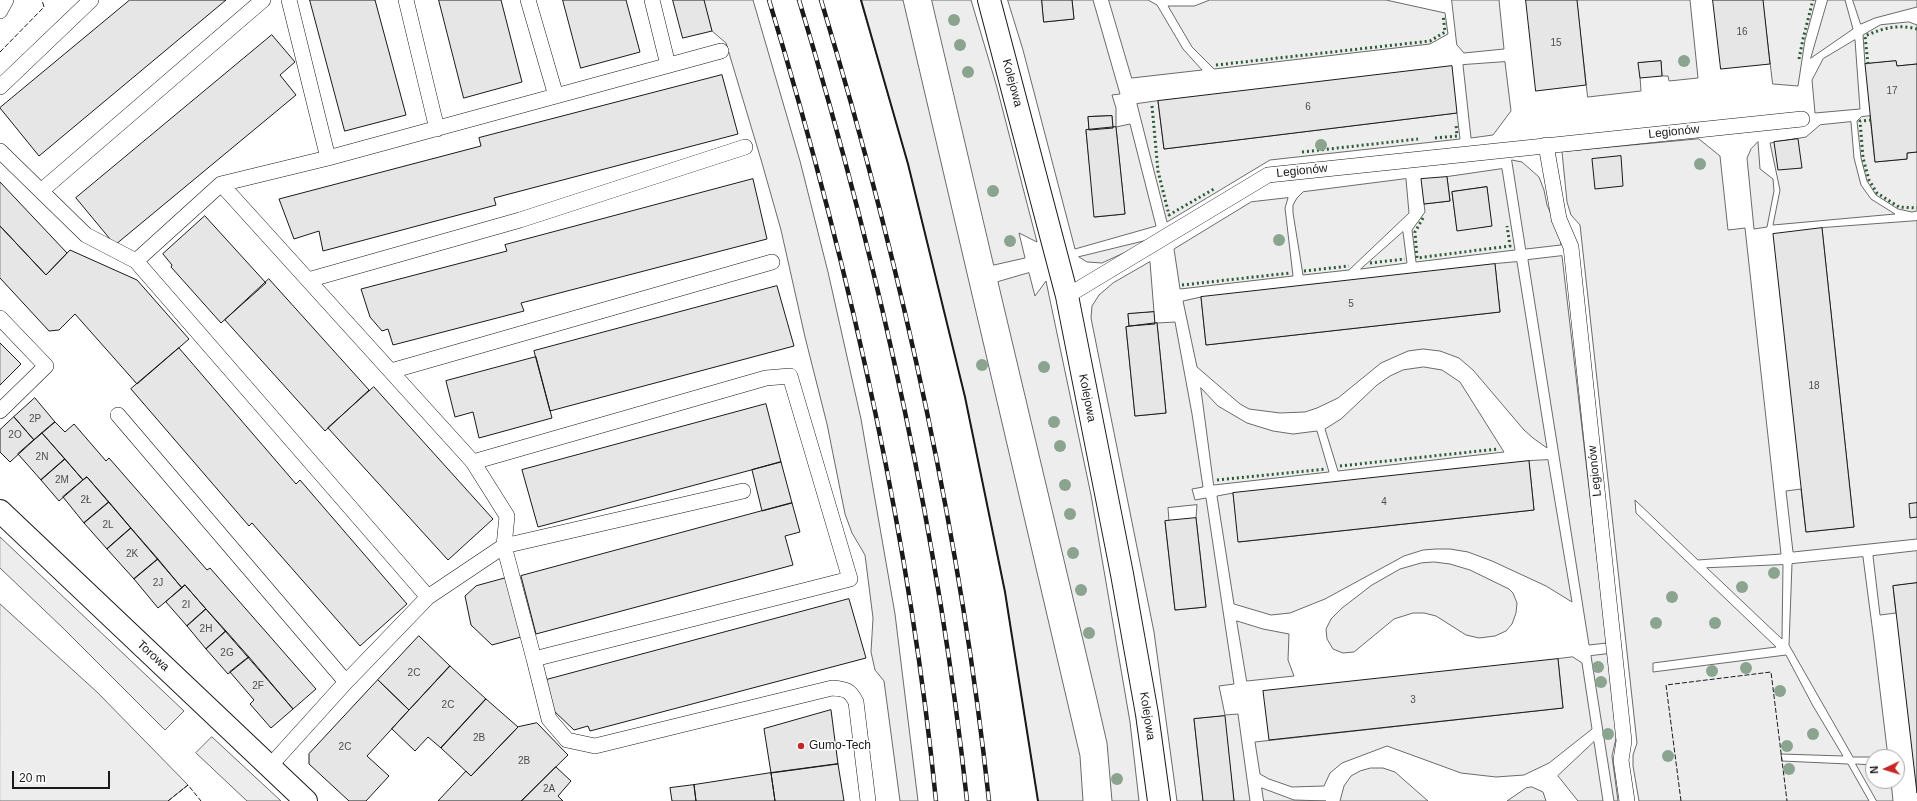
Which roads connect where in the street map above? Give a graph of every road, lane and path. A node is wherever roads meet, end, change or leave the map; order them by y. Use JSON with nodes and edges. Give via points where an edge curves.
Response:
{"nodes":[{"id":1,"x":6,"y":0,"type":"edge"},
{"id":2,"x":91,"y":0,"type":"edge"},
{"id":3,"x":263,"y":0,"type":"edge"},
{"id":4,"x":289,"y":0,"type":"edge"},
{"id":5,"x":406,"y":0,"type":"edge"},
{"id":6,"x":528,"y":0,"type":"edge"},
{"id":7,"x":652,"y":0,"type":"edge"},
{"id":8,"x":989,"y":0,"type":"edge"},
{"id":9,"x":0,"y":11,"type":"edge"},
{"id":10,"x":721,"y":51,"type":"dead end"},
{"id":11,"x":668,"y":65,"type":"junction"},
{"id":12,"x":0,"y":87,"type":"edge"},
{"id":13,"x":556,"y":96,"type":"junction"},
{"id":14,"x":1802,"y":119,"type":"dead end"},
{"id":15,"x":437,"y":128,"type":"junction"},
{"id":16,"x":1546,"y":145,"type":"junction"},
{"id":17,"x":745,"y":147,"type":"dead end"},
{"id":18,"x":0,"y":151,"type":"edge"},
{"id":19,"x":328,"y":158,"type":"junction"},
{"id":20,"x":221,"y":184,"type":"junction"},
{"id":21,"x":41,"y":191,"type":"junction"},
{"id":22,"x":136,"y":261,"type":"junction"},
{"id":23,"x":772,"y":262,"type":"dead end"},
{"id":24,"x":308,"y":280,"type":"junction"},
{"id":25,"x":1068,"y":296,"type":"junction"},
{"id":26,"x":0,"y":318,"type":"edge"},
{"id":27,"x":390,"y":371,"type":"junction"},
{"id":28,"x":0,"y":411,"type":"edge"},
{"id":29,"x":118,"y":414,"type":"dead end"},
{"id":30,"x":473,"y":462,"type":"junction"},
{"id":31,"x":743,"y":491,"type":"dead end"},
{"id":32,"x":0,"y":511,"type":"edge"},
{"id":33,"x":504,"y":546,"type":"junction"},
{"id":34,"x":428,"y":597,"type":"junction"},
{"id":35,"x":534,"y":659,"type":"junction"},
{"id":36,"x":346,"y":682,"type":"junction"},
{"id":37,"x":270,"y":766,"type":"junction"},
{"id":38,"x":306,"y":801,"type":"edge"},
{"id":39,"x":868,"y":801,"type":"edge"},
{"id":40,"x":1160,"y":801,"type":"edge"},
{"id":41,"x":1627,"y":801,"type":"edge"}],
"edges":[{"from":1,"to":9,"type":"lane"},
{"from":2,"to":12,"type":"lane"},
{"from":3,"to":21,"type":"lane"},
{"from":4,"to":19,"type":"lane"},
{"from":5,"to":15,"type":"lane"},
{"from":6,"to":13,"type":"lane"},
{"from":7,"to":11,"type":"lane"},
{"from":8,"to":25,"type":"street","name":"Kolejowa"},
{"from":10,"to":11,"type":"lane"},
{"from":11,"to":13,"type":"lane"},
{"from":13,"to":15,"type":"lane"},
{"from":14,"to":16,"type":"lane","name":"Legionów"},
{"from":15,"to":19,"type":"lane"},
{"from":16,"to":25,"type":"lane","name":"Legionów","via":[[1268,175]]},
{"from":16,"to":41,"type":"lane","name":"Legionów","via":[[1559,219],[1572,246],[1624,741],[1621,760]]},
{"from":17,"to":24,"type":"lane","via":[[520,220]]},
{"from":18,"to":21,"type":"lane"},
{"from":19,"to":20,"type":"lane"},
{"from":20,"to":22,"type":"lane"},
{"from":20,"to":24,"type":"lane"},
{"from":21,"to":22,"type":"lane","via":[[86,235]]},
{"from":22,"to":34,"type":"lane"},
{"from":23,"to":27,"type":"lane"},
{"from":24,"to":27,"type":"lane"},
{"from":25,"to":40,"type":"street","name":"Kolejowa","via":[[1122,574]]},
{"from":26,"to":28,"type":"lane","via":[[46,366]]},
{"from":27,"to":30,"type":"lane"},
{"from":29,"to":36,"type":"lane"},
{"from":30,"to":33,"type":"lane","via":[[507,516]]},
{"from":30,"to":35,"type":"lane","via":[[766,378],[790,376],[850,579]]},
{"from":31,"to":33,"type":"lane"},
{"from":32,"to":37,"type":"street","name":"Torowa"},
{"from":33,"to":34,"type":"lane"},
{"from":33,"to":35,"type":"lane"},
{"from":34,"to":36,"type":"lane"},
{"from":35,"to":39,"type":"lane","via":[[549,719],[567,740],[595,746],[832,688],[842,689],[851,693],[856,702]]},
{"from":36,"to":37,"type":"lane"},
{"from":37,"to":38,"type":"street","name":"Torowa"}]}
